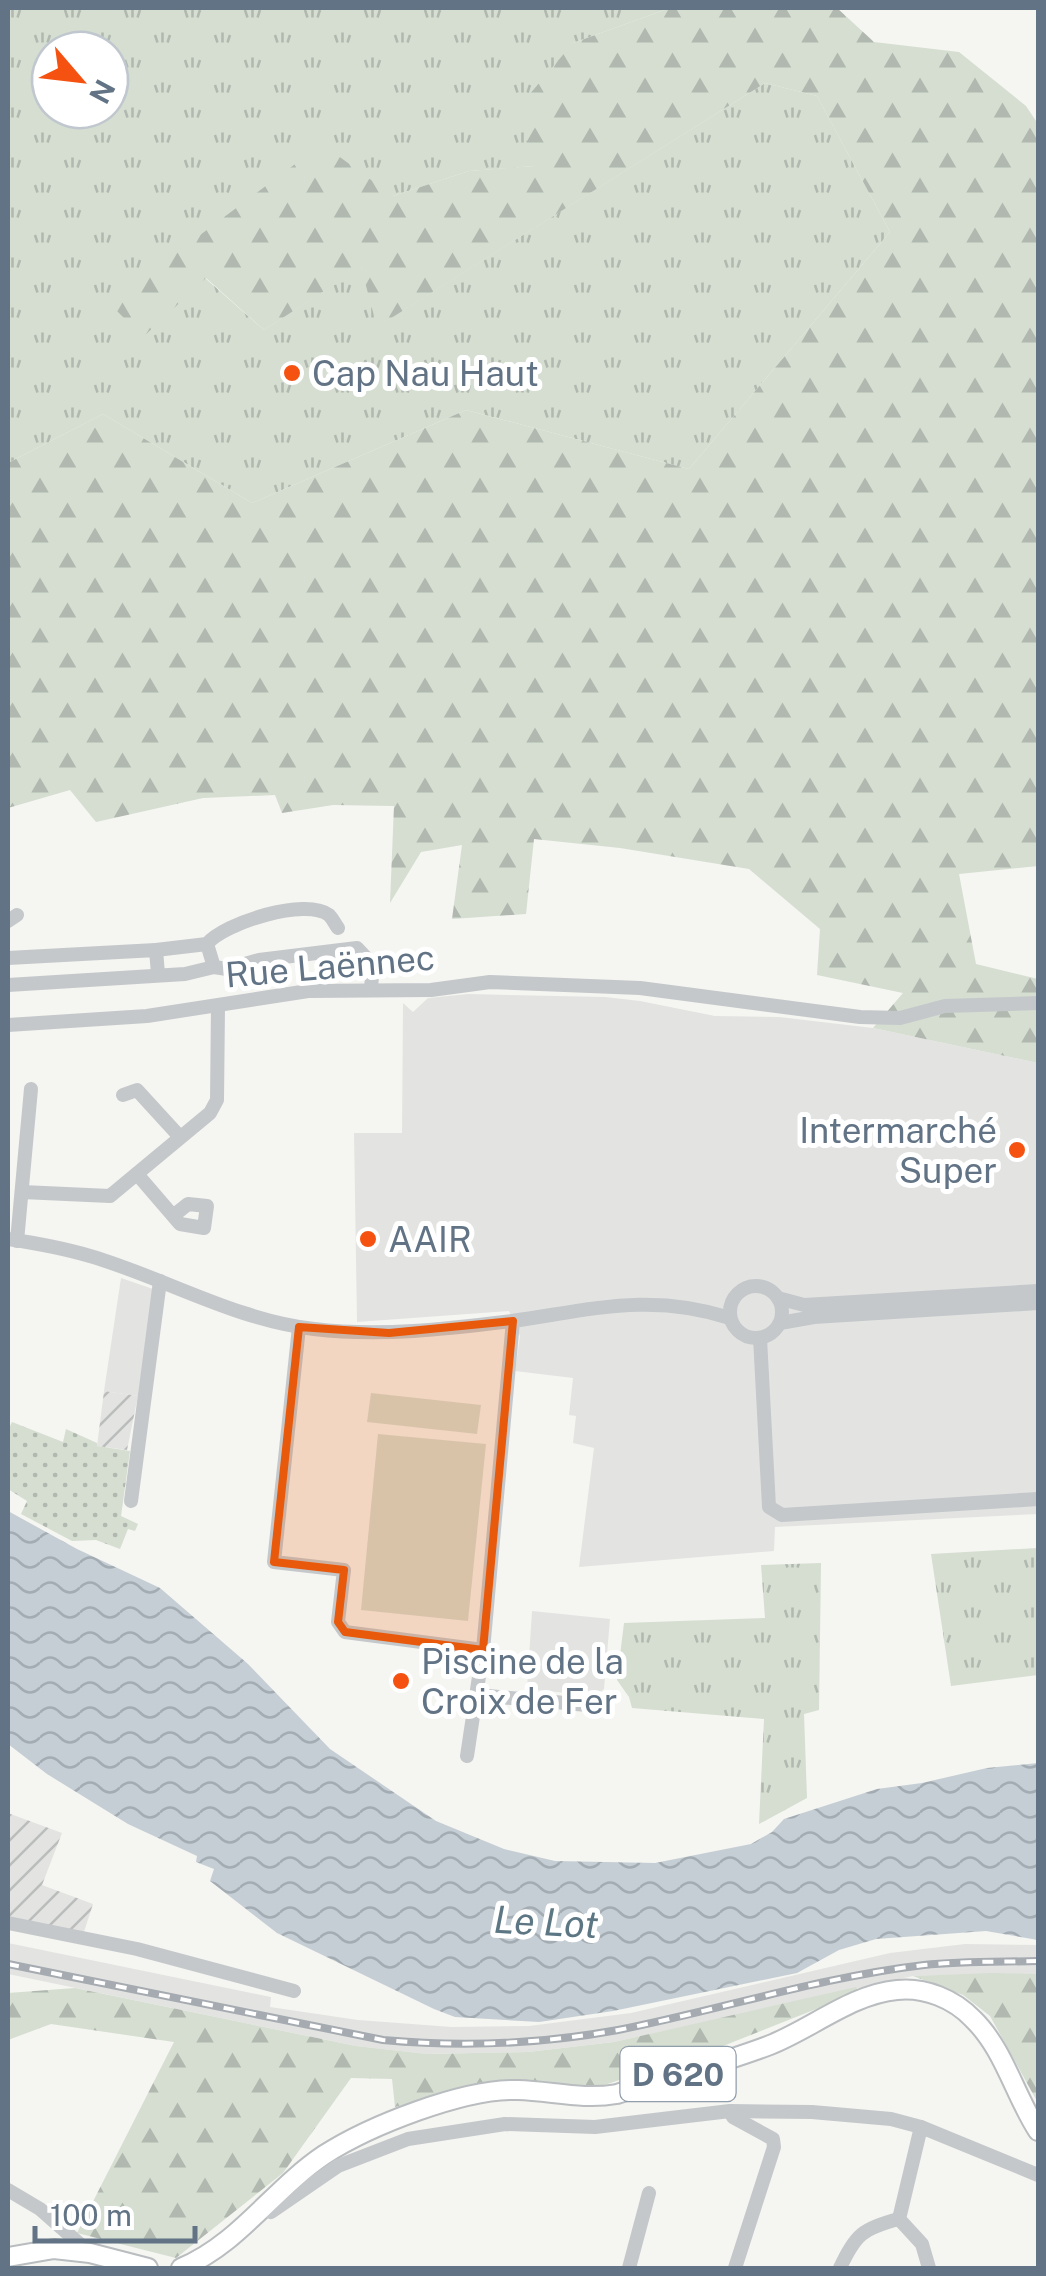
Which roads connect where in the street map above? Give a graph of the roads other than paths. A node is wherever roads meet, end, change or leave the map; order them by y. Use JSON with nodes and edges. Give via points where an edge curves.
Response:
{"nodes":[{"id":1,"x":338,"y":928,"type":"dead end"},
{"id":2,"x":207,"y":944,"type":"junction"},
{"id":3,"x":156,"y":950,"type":"junction"},
{"id":4,"x":8,"y":958,"type":"edge"},
{"id":5,"x":214,"y":967,"type":"junction"},
{"id":6,"x":158,"y":974,"type":"junction"},
{"id":7,"x":8,"y":985,"type":"edge"},
{"id":8,"x":371,"y":988,"type":"junction"},
{"id":9,"x":1038,"y":1003,"type":"edge"},
{"id":10,"x":218,"y":1006,"type":"junction"},
{"id":11,"x":8,"y":1026,"type":"edge"},
{"id":12,"x":31,"y":1089,"type":"dead end"},
{"id":13,"x":123,"y":1095,"type":"dead end"},
{"id":14,"x":180,"y":1137,"type":"junction"},
{"id":15,"x":137,"y":1174,"type":"junction"},
{"id":16,"x":22,"y":1192,"type":"junction"},
{"id":17,"x":173,"y":1216,"type":"dead end"},
{"id":18,"x":12,"y":1240,"type":"edge"},
{"id":19,"x":160,"y":1281,"type":"junction"},
{"id":20,"x":1038,"y":1290,"type":"edge"},
{"id":21,"x":778,"y":1298,"type":"junction"},
{"id":22,"x":731,"y":1302,"type":"junction"},
{"id":23,"x":1038,"y":1304,"type":"edge"},
{"id":24,"x":699,"y":1308,"type":"junction"},
{"id":25,"x":730,"y":1318,"type":"junction"},
{"id":26,"x":513,"y":1321,"type":"junction"},
{"id":27,"x":780,"y":1323,"type":"junction"},
{"id":28,"x":298,"y":1327,"type":"junction"},
{"id":29,"x":760,"y":1338,"type":"junction"},
{"id":30,"x":1038,"y":1500,"type":"edge"},
{"id":31,"x":131,"y":1501,"type":"dead end"},
{"id":32,"x":483,"y":1650,"type":"junction"},
{"id":33,"x":477,"y":1695,"type":"junction"},
{"id":34,"x":606,"y":1704,"type":"dead end"},
{"id":35,"x":466,"y":1756,"type":"dead end"},
{"id":36,"x":8,"y":1922,"type":"edge"},
{"id":37,"x":294,"y":1990,"type":"dead end"},
{"id":38,"x":730,"y":2112,"type":"junction"},
{"id":39,"x":921,"y":2128,"type":"junction"},
{"id":40,"x":1038,"y":2131,"type":"edge"},
{"id":41,"x":1038,"y":2175,"type":"edge"},
{"id":42,"x":8,"y":2190,"type":"edge"},
{"id":43,"x":649,"y":2193,"type":"dead end"},
{"id":44,"x":264,"y":2207,"type":"junction"},
{"id":45,"x":49,"y":2219,"type":"junction"},
{"id":46,"x":899,"y":2219,"type":"junction"},
{"id":47,"x":47,"y":2250,"type":"junction"},
{"id":48,"x":90,"y":2253,"type":"junction"},
{"id":49,"x":8,"y":2257,"type":"edge"},
{"id":50,"x":128,"y":2267,"type":"edge"},
{"id":51,"x":148,"y":2268,"type":"edge"},
{"id":52,"x":181,"y":2268,"type":"edge"},
{"id":53,"x":630,"y":2268,"type":"edge"},
{"id":54,"x":736,"y":2268,"type":"edge"},
{"id":55,"x":840,"y":2268,"type":"edge"},
{"id":56,"x":929,"y":2268,"type":"edge"}],
"edges":[{"from":1,"to":2,"type":"street","via":[[328,914],[313,910],[267,915],[234,924]]},
{"from":2,"to":3,"type":"street"},
{"from":2,"to":5,"type":"street"},
{"from":3,"to":4,"type":"street"},
{"from":3,"to":6,"type":"street"},
{"from":5,"to":6,"type":"street"},
{"from":5,"to":8,"type":"street","via":[[356,948],[373,965]]},
{"from":6,"to":7,"type":"street"},
{"from":8,"to":9,"type":"street","name":"Rue Laënnec","via":[[395,992],[490,982],[640,988],[900,1018],[945,1006]]},
{"from":8,"to":10,"type":"street","name":"Rue Laënnec"},
{"from":10,"to":11,"type":"street","name":"Rue Laënnec"},
{"from":10,"to":14,"type":"street","via":[[218,1100]]},
{"from":12,"to":16,"type":"street"},
{"from":13,"to":14,"type":"street","via":[[137,1090]]},
{"from":14,"to":15,"type":"street"},
{"from":15,"to":16,"type":"street","via":[[101,1198]]},
{"from":15,"to":17,"type":"street"},
{"from":16,"to":18,"type":"street"},
{"from":18,"to":19,"type":"street","via":[[91,1256]]},
{"from":19,"to":28,"type":"street"},
{"from":19,"to":31,"type":"street"},
{"from":20,"to":21,"type":"street","via":[[804,1305]]},
{"from":21,"to":22,"type":"street","via":[[752,1286]]},
{"from":21,"to":27,"type":"street"},
{"from":22,"to":24,"type":"street"},
{"from":22,"to":25,"type":"street"},
{"from":23,"to":27,"type":"street"},
{"from":24,"to":25,"type":"street"},
{"from":24,"to":26,"type":"street","via":[[630,1303]]},
{"from":25,"to":29,"type":"street","via":[[741,1334]]},
{"from":26,"to":28,"type":"street","via":[[390,1333]]},
{"from":26,"to":32,"type":"street"},
{"from":27,"to":29,"type":"street"},
{"from":28,"to":32,"type":"street","via":[[274,1562],[344,1570],[338,1622],[346,1632]]},
{"from":29,"to":30,"type":"street","via":[[769,1507],[782,1515]]},
{"from":32,"to":33,"type":"street"},
{"from":33,"to":34,"type":"street"},
{"from":33,"to":35,"type":"street"},
{"from":36,"to":37,"type":"street"},
{"from":38,"to":39,"type":"street","via":[[812,2112]]},
{"from":38,"to":44,"type":"street","via":[[596,2127],[505,2124],[408,2139],[338,2166],[271,2212]]},
{"from":38,"to":54,"type":"street","via":[[774,2147]]},
{"from":39,"to":41,"type":"street"},
{"from":39,"to":46,"type":"street"},
{"from":40,"to":44,"type":"main road","number":"D 620","via":[[975,2020],[937,1995],[893,1990],[767,2046],[616,2094],[518,2090],[466,2096],[341,2144]]},
{"from":42,"to":45,"type":"street"},
{"from":43,"to":53,"type":"street"},
{"from":44,"to":52,"type":"main road","number":"D 620","via":[[207,2257]]},
{"from":45,"to":47,"type":"street"},
{"from":45,"to":48,"type":"street"},
{"from":46,"to":55,"type":"street","via":[[860,2234]]},
{"from":46,"to":56,"type":"street","via":[[922,2244]]},
{"from":47,"to":48,"type":"main road"},
{"from":47,"to":49,"type":"main road"},
{"from":48,"to":50,"type":"main road"},
{"from":50,"to":51,"type":"main road"}]}
